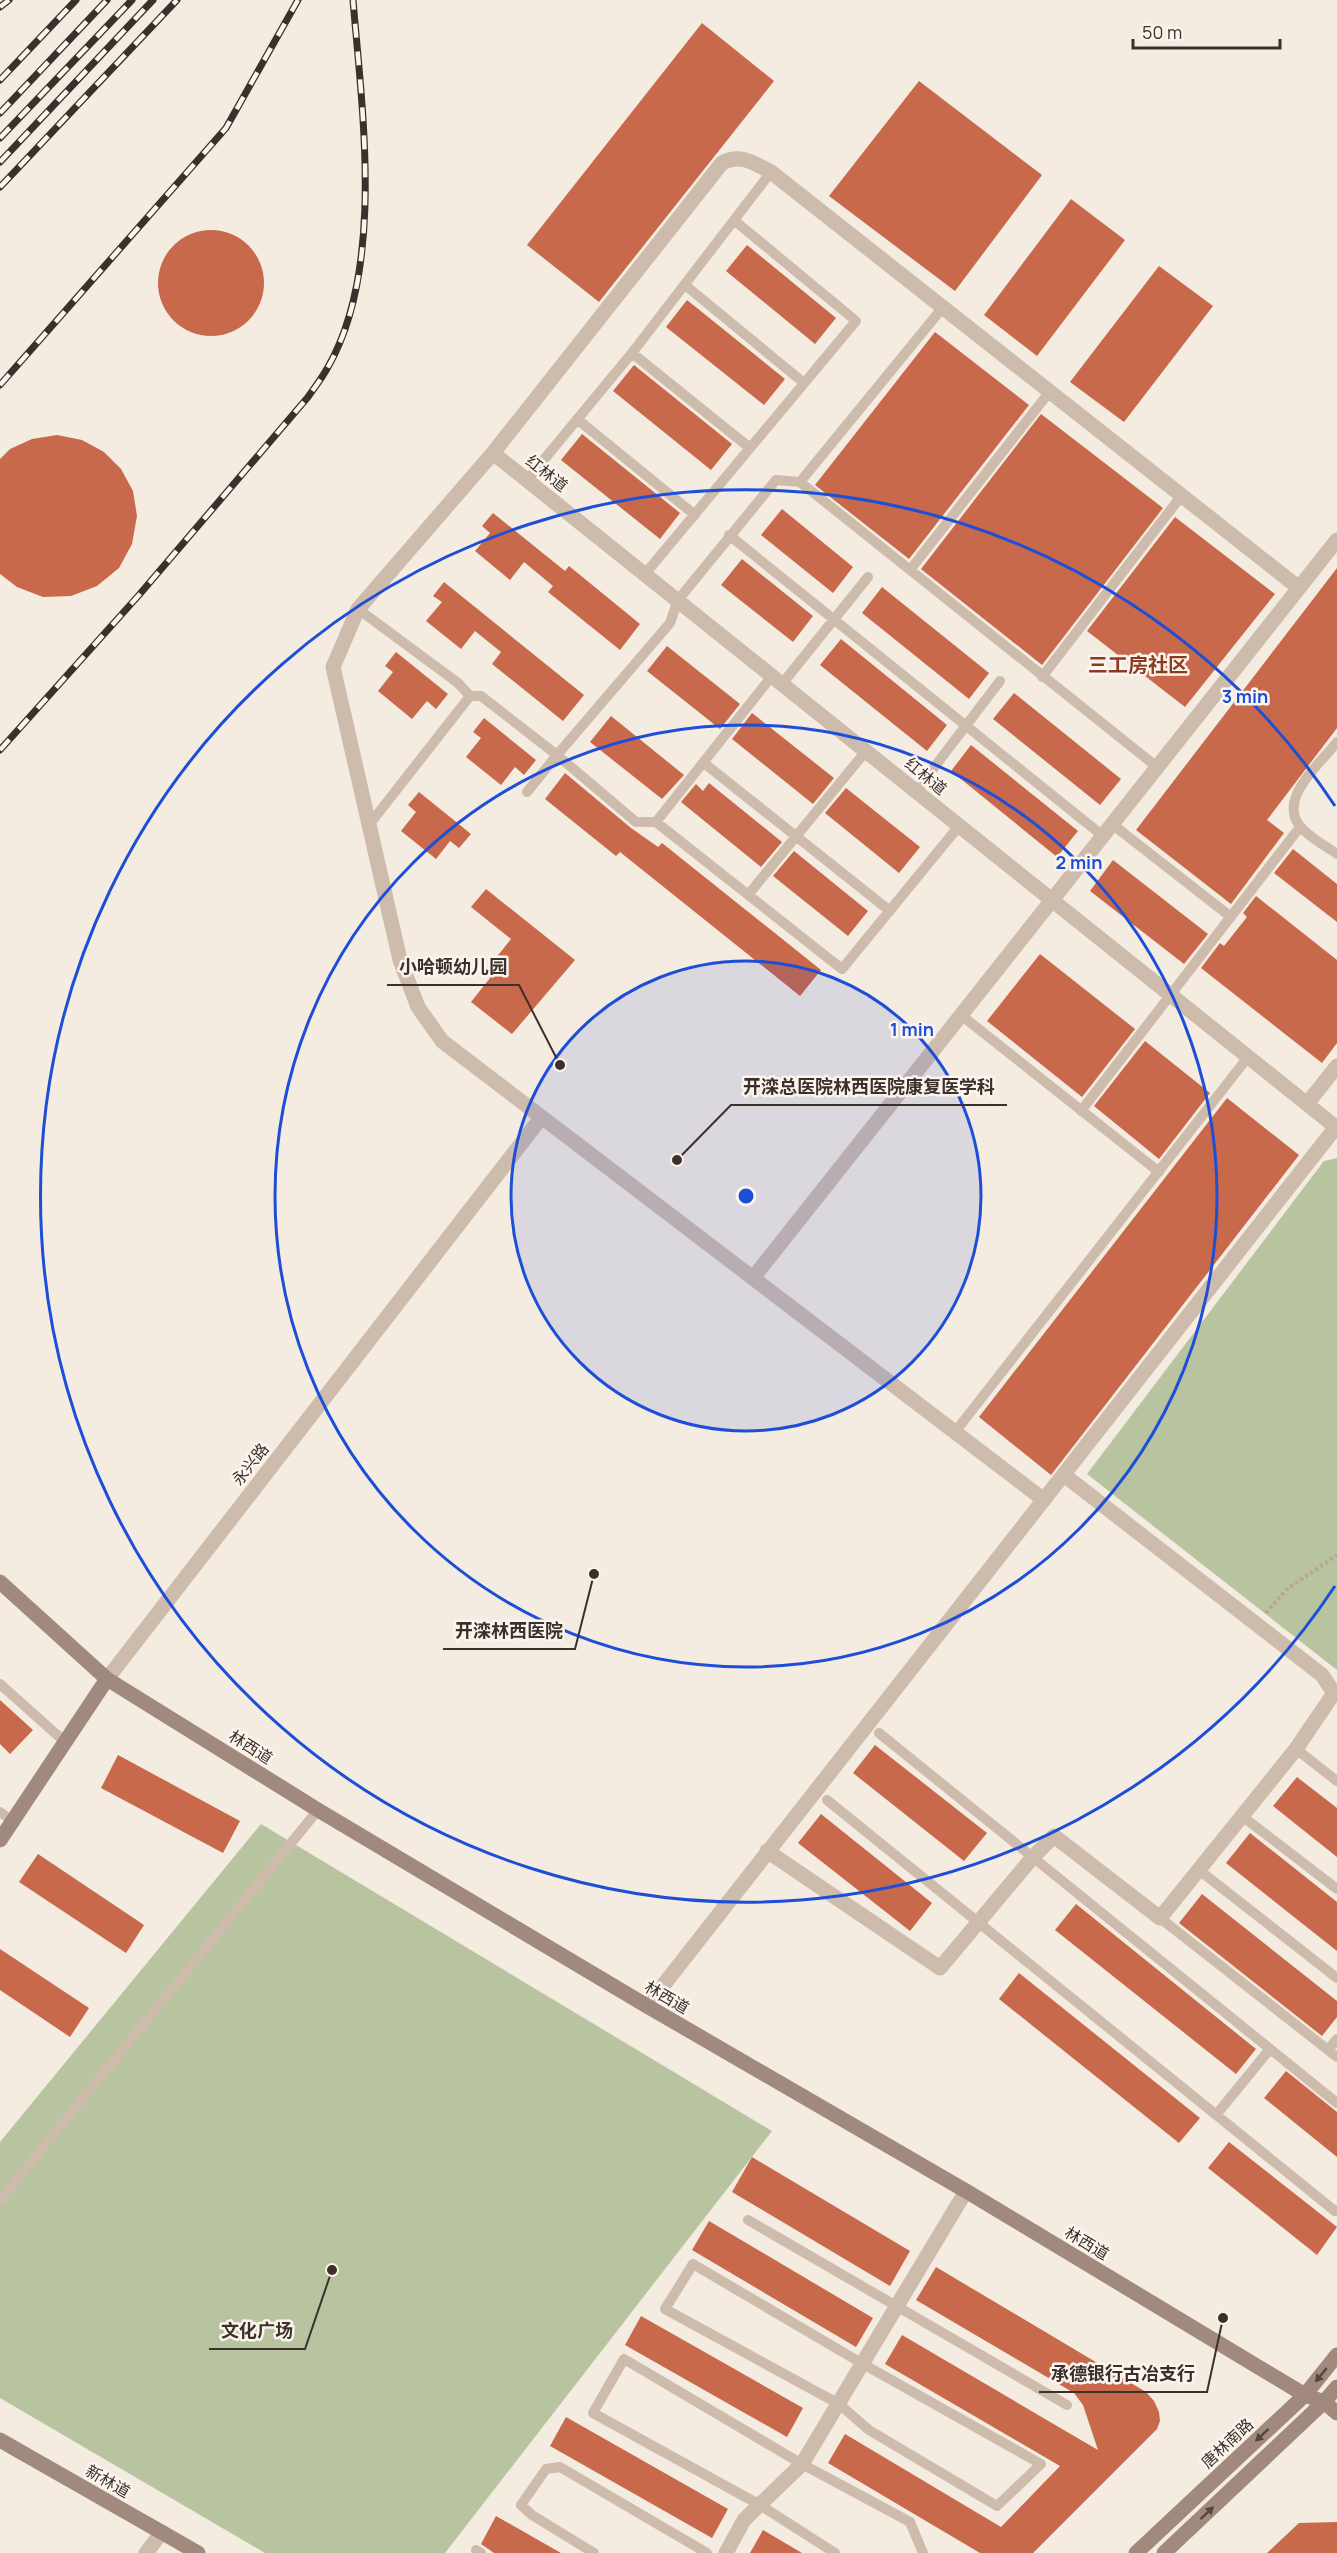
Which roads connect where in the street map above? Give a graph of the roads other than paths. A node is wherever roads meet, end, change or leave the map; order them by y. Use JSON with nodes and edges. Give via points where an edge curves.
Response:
{"nodes":[{"id":1,"x":771,"y":172,"type":"junction"},
{"id":2,"x":735,"y":221,"type":"junction"},
{"id":3,"x":685,"y":285,"type":"junction"},
{"id":4,"x":944,"y":306,"type":"junction"},
{"id":5,"x":632,"y":353,"type":"junction"},
{"id":6,"x":804,"y":383,"type":"junction"},
{"id":7,"x":1051,"y":390,"type":"junction"},
{"id":8,"x":577,"y":419,"type":"junction"},
{"id":9,"x":750,"y":448,"type":"junction"},
{"id":10,"x":493,"y":453,"type":"junction"},
{"id":11,"x":527,"y":480,"type":"junction"},
{"id":12,"x":800,"y":482,"type":"junction"},
{"id":13,"x":1182,"y":495,"type":"junction"},
{"id":14,"x":694,"y":515,"type":"junction"},
{"id":15,"x":729,"y":535,"type":"junction"},
{"id":16,"x":1337,"y":540,"type":"edge"},
{"id":17,"x":910,"y":570,"type":"junction"},
{"id":18,"x":645,"y":574,"type":"junction"},
{"id":19,"x":867,"y":577,"type":"dead end"},
{"id":20,"x":1299,"y":588,"type":"junction"},
{"id":21,"x":678,"y":600,"type":"junction"},
{"id":22,"x":358,"y":609,"type":"junction"},
{"id":23,"x":833,"y":619,"type":"junction"},
{"id":24,"x":1042,"y":677,"type":"junction"},
{"id":25,"x":777,"y":680,"type":"junction"},
{"id":26,"x":1000,"y":681,"type":"dead end"},
{"id":27,"x":470,"y":696,"type":"junction"},
{"id":28,"x":966,"y":726,"type":"junction"},
{"id":29,"x":1337,"y":742,"type":"edge"},
{"id":30,"x":866,"y":751,"type":"junction"},
{"id":31,"x":557,"y":755,"type":"junction"},
{"id":32,"x":704,"y":763,"type":"junction"},
{"id":33,"x":1157,"y":767,"type":"junction"},
{"id":34,"x":916,"y":791,"type":"junction"},
{"id":35,"x":527,"y":792,"type":"dead end"},
{"id":36,"x":656,"y":822,"type":"junction"},
{"id":37,"x":369,"y":825,"type":"junction"},
{"id":38,"x":959,"y":826,"type":"junction"},
{"id":39,"x":1300,"y":827,"type":"junction"},
{"id":40,"x":1108,"y":830,"type":"junction"},
{"id":41,"x":796,"y":836,"type":"junction"},
{"id":42,"x":1337,"y":855,"type":"edge"},
{"id":43,"x":748,"y":895,"type":"junction"},
{"id":44,"x":1052,"y":900,"type":"junction"},
{"id":45,"x":890,"y":911,"type":"junction"},
{"id":46,"x":1231,"y":916,"type":"junction"},
{"id":47,"x":1171,"y":995,"type":"junction"},
{"id":48,"x":961,"y":1015,"type":"junction"},
{"id":49,"x":1248,"y":1057,"type":"junction"},
{"id":50,"x":1337,"y":1066,"type":"edge"},
{"id":51,"x":1307,"y":1104,"type":"junction"},
{"id":52,"x":1081,"y":1111,"type":"junction"},
{"id":53,"x":541,"y":1118,"type":"junction"},
{"id":54,"x":1336,"y":1128,"type":"edge"},
{"id":55,"x":1159,"y":1172,"type":"junction"},
{"id":56,"x":753,"y":1278,"type":"junction"},
{"id":57,"x":955,"y":1432,"type":"junction"},
{"id":58,"x":1064,"y":1475,"type":"junction"},
{"id":59,"x":1044,"y":1500,"type":"junction"},
{"id":60,"x":0,"y":1582,"type":"edge"},
{"id":61,"x":107,"y":1679,"type":"junction"},
{"id":62,"x":0,"y":1684,"type":"edge"},
{"id":63,"x":879,"y":1733,"type":"dead end"},
{"id":64,"x":65,"y":1742,"type":"junction"},
{"id":65,"x":1296,"y":1749,"type":"junction"},
{"id":66,"x":1337,"y":1781,"type":"edge"},
{"id":67,"x":827,"y":1800,"type":"dead end"},
{"id":68,"x":318,"y":1810,"type":"junction"},
{"id":69,"x":6,"y":1816,"type":"edge"},
{"id":70,"x":1242,"y":1816,"type":"junction"},
{"id":71,"x":0,"y":1840,"type":"edge"},
{"id":72,"x":767,"y":1851,"type":"junction"},
{"id":73,"x":1033,"y":1857,"type":"junction"},
{"id":74,"x":1199,"y":1870,"type":"junction"},
{"id":75,"x":1337,"y":1889,"type":"edge"},
{"id":76,"x":1160,"y":1918,"type":"junction"},
{"id":77,"x":976,"y":1922,"type":"junction"},
{"id":78,"x":1337,"y":1978,"type":"edge"},
{"id":79,"x":647,"y":2007,"type":"junction"},
{"id":80,"x":1337,"y":2039,"type":"edge"},
{"id":81,"x":1270,"y":2049,"type":"junction"},
{"id":82,"x":1332,"y":2054,"type":"edge"},
{"id":83,"x":1337,"y":2103,"type":"edge"},
{"id":84,"x":1216,"y":2115,"type":"junction"},
{"id":85,"x":966,"y":2191,"type":"junction"},
{"id":86,"x":0,"y":2200,"type":"edge"},
{"id":87,"x":1335,"y":2211,"type":"dead end"},
{"id":88,"x":748,"y":2220,"type":"dead end"},
{"id":89,"x":897,"y":2307,"type":"junction"},
{"id":90,"x":1337,"y":2355,"type":"edge"},
{"id":91,"x":863,"y":2364,"type":"junction"},
{"id":92,"x":1337,"y":2387,"type":"edge"},
{"id":93,"x":1305,"y":2395,"type":"junction"},
{"id":94,"x":1324,"y":2402,"type":"junction"},
{"id":95,"x":839,"y":2404,"type":"junction"},
{"id":96,"x":1067,"y":2405,"type":"dead end"},
{"id":97,"x":1337,"y":2413,"type":"edge"},
{"id":98,"x":0,"y":2440,"type":"edge"},
{"id":99,"x":802,"y":2464,"type":"junction"},
{"id":100,"x":760,"y":2505,"type":"junction"},
{"id":101,"x":162,"y":2532,"type":"junction"},
{"id":102,"x":146,"y":2553,"type":"edge"},
{"id":103,"x":198,"y":2553,"type":"edge"},
{"id":104,"x":594,"y":2553,"type":"edge"},
{"id":105,"x":707,"y":2553,"type":"edge"},
{"id":106,"x":726,"y":2553,"type":"edge"},
{"id":107,"x":835,"y":2553,"type":"edge"},
{"id":108,"x":923,"y":2553,"type":"edge"},
{"id":109,"x":1136,"y":2553,"type":"edge"},
{"id":110,"x":1164,"y":2553,"type":"edge"}],
"edges":[{"from":1,"to":2,"type":"lane"},
{"from":1,"to":4,"type":"street"},
{"from":1,"to":10,"type":"street","via":[[733,157],[722,163]]},
{"from":2,"to":3,"type":"lane"},
{"from":2,"to":6,"type":"lane","via":[[856,321]]},
{"from":3,"to":5,"type":"lane"},
{"from":3,"to":6,"type":"lane"},
{"from":4,"to":7,"type":"street"},
{"from":4,"to":12,"type":"lane"},
{"from":5,"to":8,"type":"lane"},
{"from":5,"to":9,"type":"lane"},
{"from":6,"to":9,"type":"lane"},
{"from":7,"to":13,"type":"street"},
{"from":7,"to":17,"type":"lane"},
{"from":8,"to":11,"type":"lane"},
{"from":8,"to":14,"type":"lane"},
{"from":9,"to":14,"type":"lane"},
{"from":10,"to":11,"type":"street","name":"红林道"},
{"from":10,"to":22,"type":"street"},
{"from":11,"to":18,"type":"street","name":"红林道"},
{"from":12,"to":15,"type":"lane","via":[[776,480]]},
{"from":12,"to":17,"type":"lane"},
{"from":13,"to":20,"type":"street"},
{"from":13,"to":24,"type":"lane"},
{"from":14,"to":18,"type":"lane"},
{"from":15,"to":21,"type":"lane"},
{"from":15,"to":23,"type":"lane"},
{"from":16,"to":20,"type":"street"},
{"from":17,"to":24,"type":"lane"},
{"from":18,"to":21,"type":"street","name":"红林道"},
{"from":19,"to":23,"type":"lane"},
{"from":20,"to":33,"type":"street"},
{"from":21,"to":25,"type":"street","name":"红林道"},
{"from":21,"to":31,"type":"lane","via":[[670,623]]},
{"from":22,"to":27,"type":"lane"},
{"from":22,"to":37,"type":"street","via":[[333,667]]},
{"from":23,"to":25,"type":"lane"},
{"from":23,"to":28,"type":"lane"},
{"from":24,"to":33,"type":"lane"},
{"from":25,"to":30,"type":"street","name":"红林道"},
{"from":25,"to":32,"type":"lane"},
{"from":26,"to":28,"type":"lane"},
{"from":27,"to":31,"type":"lane","via":[[481,696]]},
{"from":27,"to":37,"type":"lane"},
{"from":28,"to":34,"type":"lane"},
{"from":28,"to":40,"type":"lane"},
{"from":29,"to":39,"type":"lane","via":[[1295,796],[1292,812]]},
{"from":30,"to":34,"type":"street","name":"红林道"},
{"from":30,"to":41,"type":"lane"},
{"from":31,"to":35,"type":"lane"},
{"from":31,"to":36,"type":"lane","via":[[636,822]]},
{"from":32,"to":36,"type":"lane"},
{"from":32,"to":41,"type":"lane"},
{"from":33,"to":40,"type":"street"},
{"from":34,"to":38,"type":"street","name":"红林道"},
{"from":36,"to":43,"type":"lane"},
{"from":37,"to":53,"type":"street","via":[[400,960],[418,1007],[442,1041]]},
{"from":38,"to":44,"type":"street","name":"红林道"},
{"from":38,"to":45,"type":"lane"},
{"from":39,"to":42,"type":"lane"},
{"from":39,"to":46,"type":"lane"},
{"from":40,"to":44,"type":"street"},
{"from":40,"to":46,"type":"lane"},
{"from":41,"to":43,"type":"lane"},
{"from":41,"to":45,"type":"lane"},
{"from":43,"to":45,"type":"lane","via":[[842,969]]},
{"from":44,"to":47,"type":"street","name":"红林道"},
{"from":44,"to":48,"type":"street"},
{"from":46,"to":47,"type":"lane"},
{"from":47,"to":49,"type":"street","name":"红林道"},
{"from":47,"to":52,"type":"lane"},
{"from":48,"to":52,"type":"lane"},
{"from":48,"to":56,"type":"street"},
{"from":49,"to":51,"type":"street","name":"红林道"},
{"from":49,"to":55,"type":"lane"},
{"from":50,"to":51,"type":"street"},
{"from":51,"to":54,"type":"street","name":"红林道"},
{"from":52,"to":55,"type":"lane"},
{"from":53,"to":56,"type":"street"},
{"from":53,"to":61,"type":"street","name":"永兴路"},
{"from":54,"to":58,"type":"street"},
{"from":55,"to":57,"type":"lane"},
{"from":56,"to":57,"type":"street"},
{"from":57,"to":59,"type":"street"},
{"from":58,"to":59,"type":"street"},
{"from":58,"to":65,"type":"street","via":[[1322,1675],[1334,1693]]},
{"from":59,"to":72,"type":"street"},
{"from":60,"to":61,"type":"main road","name":"林西道"},
{"from":61,"to":64,"type":"main road","name":"永兴路"},
{"from":61,"to":68,"type":"main road","name":"林西道"},
{"from":62,"to":64,"type":"lane"},
{"from":63,"to":73,"type":"lane"},
{"from":64,"to":69,"type":"main road","name":"永兴路"},
{"from":65,"to":66,"type":"lane"},
{"from":65,"to":70,"type":"street"},
{"from":67,"to":77,"type":"lane"},
{"from":68,"to":79,"type":"main road","name":"林西道"},
{"from":68,"to":86,"type":"lane"},
{"from":69,"to":71,"type":"main road","name":"永兴路"},
{"from":70,"to":74,"type":"street"},
{"from":70,"to":75,"type":"lane"},
{"from":72,"to":77,"type":"street","via":[[940,1968]]},
{"from":72,"to":79,"type":"street"},
{"from":73,"to":76,"type":"street","via":[[1054,1836]]},
{"from":73,"to":77,"type":"street"},
{"from":73,"to":81,"type":"lane"},
{"from":74,"to":76,"type":"street"},
{"from":74,"to":78,"type":"lane"},
{"from":76,"to":82,"type":"lane"},
{"from":77,"to":84,"type":"lane"},
{"from":79,"to":85,"type":"main road","name":"林西道"},
{"from":80,"to":82,"type":"lane"},
{"from":81,"to":83,"type":"lane"},
{"from":81,"to":84,"type":"lane"},
{"from":84,"to":87,"type":"lane"},
{"from":85,"to":89,"type":"street"},
{"from":85,"to":93,"type":"main road","name":"林西道"},
{"from":88,"to":89,"type":"lane"},
{"from":89,"to":91,"type":"street"},
{"from":89,"to":96,"type":"lane"},
{"from":90,"to":93,"type":"main road","name":"唐林南路","one_way":true},
{"from":91,"to":95,"type":"street"},
{"from":91,"to":95,"type":"lane","via":[[693,2264],[665,2309]]},
{"from":91,"to":95,"type":"lane","via":[[1041,2464],[997,2506],[869,2430]]},
{"from":92,"to":94,"type":"main road"},
{"from":93,"to":94,"type":"main road","name":"林西道"},
{"from":93,"to":109,"type":"main road","name":"唐林南路","one_way":true},
{"from":94,"to":97,"type":"main road","name":"林西道"},
{"from":110,"to":94,"type":"main road","one_way":true},
{"from":95,"to":99,"type":"street"},
{"from":98,"to":101,"type":"main road","name":"新林道"},
{"from":99,"to":100,"type":"street"},
{"from":99,"to":100,"type":"lane","via":[[624,2359],[593,2413]]},
{"from":99,"to":108,"type":"lane","via":[[910,2522]]},
{"from":100,"to":106,"type":"street","via":[[744,2520]]},
{"from":100,"to":107,"type":"lane"},
{"from":101,"to":102,"type":"street"},
{"from":101,"to":103,"type":"main road","name":"新林道"},
{"from":104,"to":105,"type":"lane","via":[[532,2516],[521,2505],[546,2469],[560,2467]]}]}
